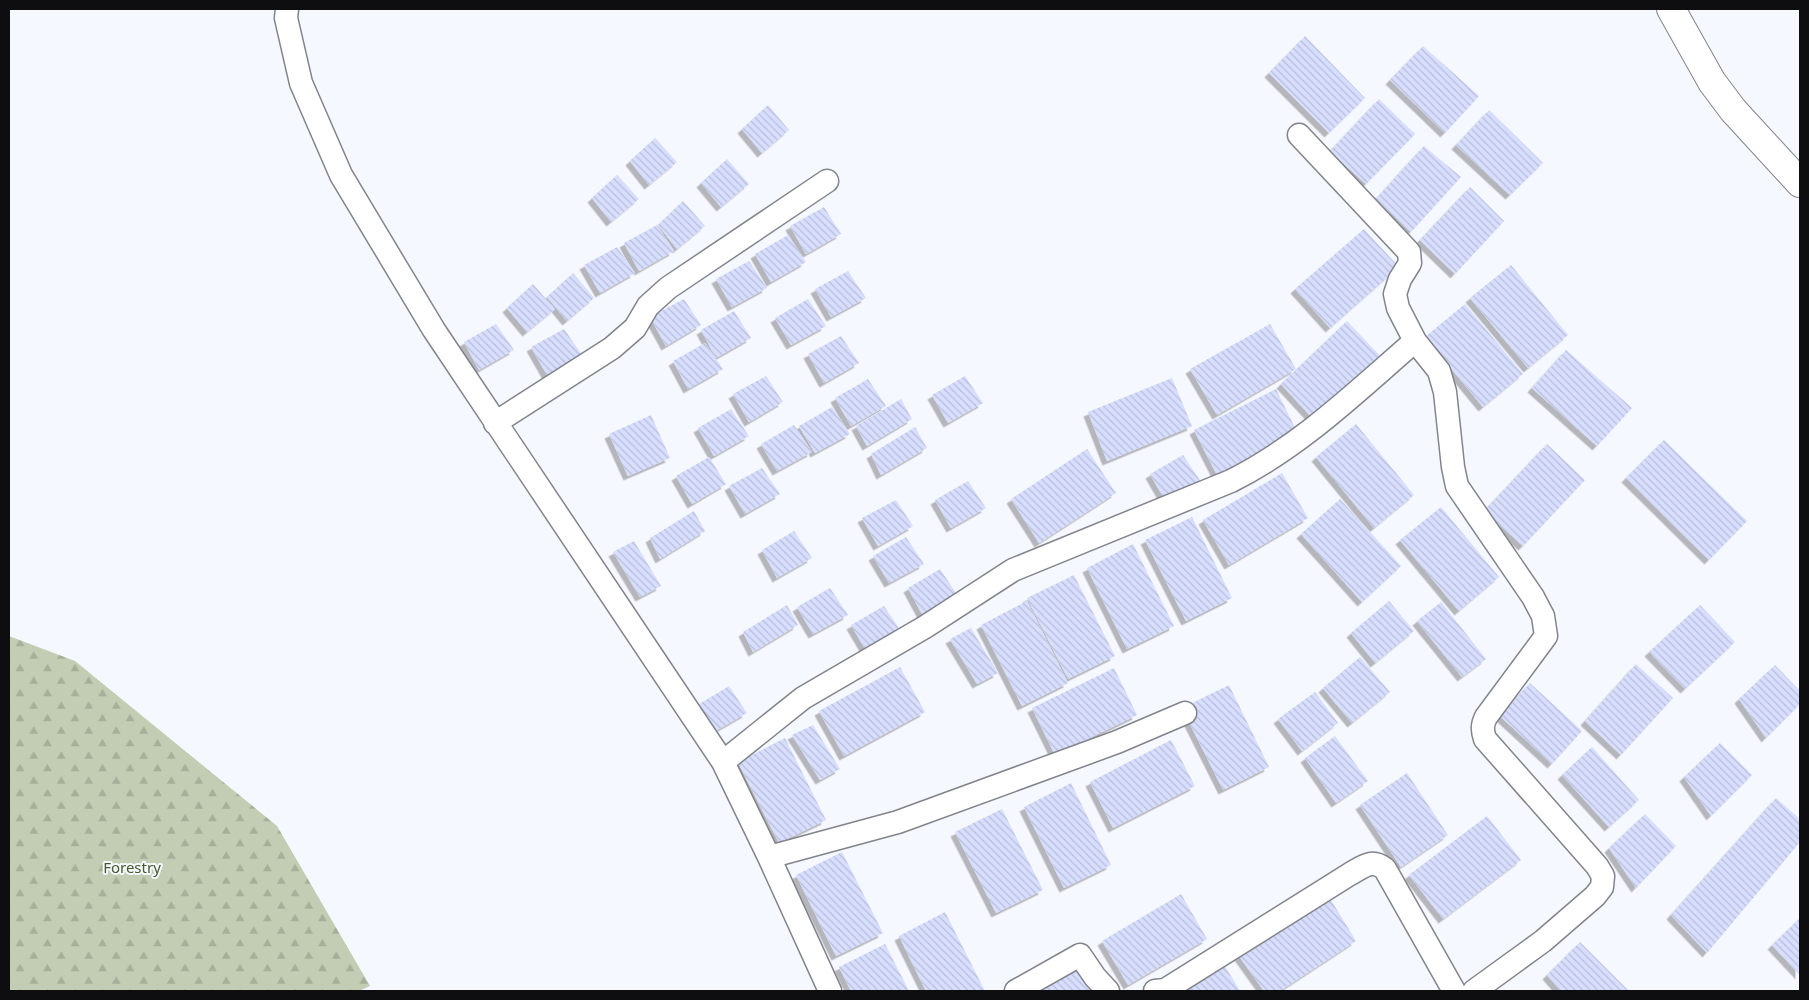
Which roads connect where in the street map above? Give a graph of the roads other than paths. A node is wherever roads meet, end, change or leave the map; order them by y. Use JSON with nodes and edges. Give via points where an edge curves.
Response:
{"nodes":[{"id":1,"x":287,"y":9,"type":"edge"},
{"id":2,"x":1672,"y":9,"type":"edge"},
{"id":3,"x":1299,"y":135,"type":"dead end"},
{"id":4,"x":827,"y":181,"type":"dead end"},
{"id":5,"x":1800,"y":183,"type":"edge"},
{"id":6,"x":1415,"y":341,"type":"junction"},
{"id":7,"x":496,"y":423,"type":"junction"},
{"id":8,"x":1185,"y":713,"type":"dead end"},
{"id":9,"x":723,"y":762,"type":"junction"},
{"id":10,"x":769,"y":857,"type":"junction"},
{"id":11,"x":830,"y":991,"type":"edge"},
{"id":12,"x":1016,"y":991,"type":"edge"},
{"id":13,"x":1108,"y":991,"type":"edge"},
{"id":14,"x":1144,"y":991,"type":"edge"},
{"id":15,"x":1154,"y":991,"type":"edge"},
{"id":16,"x":1454,"y":991,"type":"edge"},
{"id":17,"x":1474,"y":991,"type":"edge"}],
"edges":[{"from":1,"to":7,"type":"street","via":[[286,18],[302,83],[341,175],[434,330]]},
{"from":2,"to":5,"type":"main road","via":[[1712,82],[1733,110]]},
{"from":3,"to":6,"type":"street","via":[[1409,252],[1410,263],[1395,294],[1398,308]]},
{"from":4,"to":7,"type":"street","via":[[668,288],[648,306],[635,328],[612,348]]},
{"from":6,"to":9,"type":"street","via":[[1308,433],[1251,471],[1013,570],[926,627],[803,698]]},
{"from":6,"to":17,"type":"street","via":[[1439,371],[1445,392],[1457,486],[1543,616],[1546,636],[1486,717],[1482,732],[1603,876],[1602,886],[1595,896],[1543,941]]},
{"from":7,"to":9,"type":"street"},
{"from":8,"to":10,"type":"street","via":[[1117,742],[898,822]]},
{"from":9,"to":10,"type":"street"},
{"from":10,"to":11,"type":"street"},
{"from":12,"to":13,"type":"street","via":[[1080,955]]},
{"from":14,"to":15,"type":"street"},
{"from":15,"to":16,"type":"street","via":[[1165,990],[1350,874],[1374,863],[1384,869]]}]}
